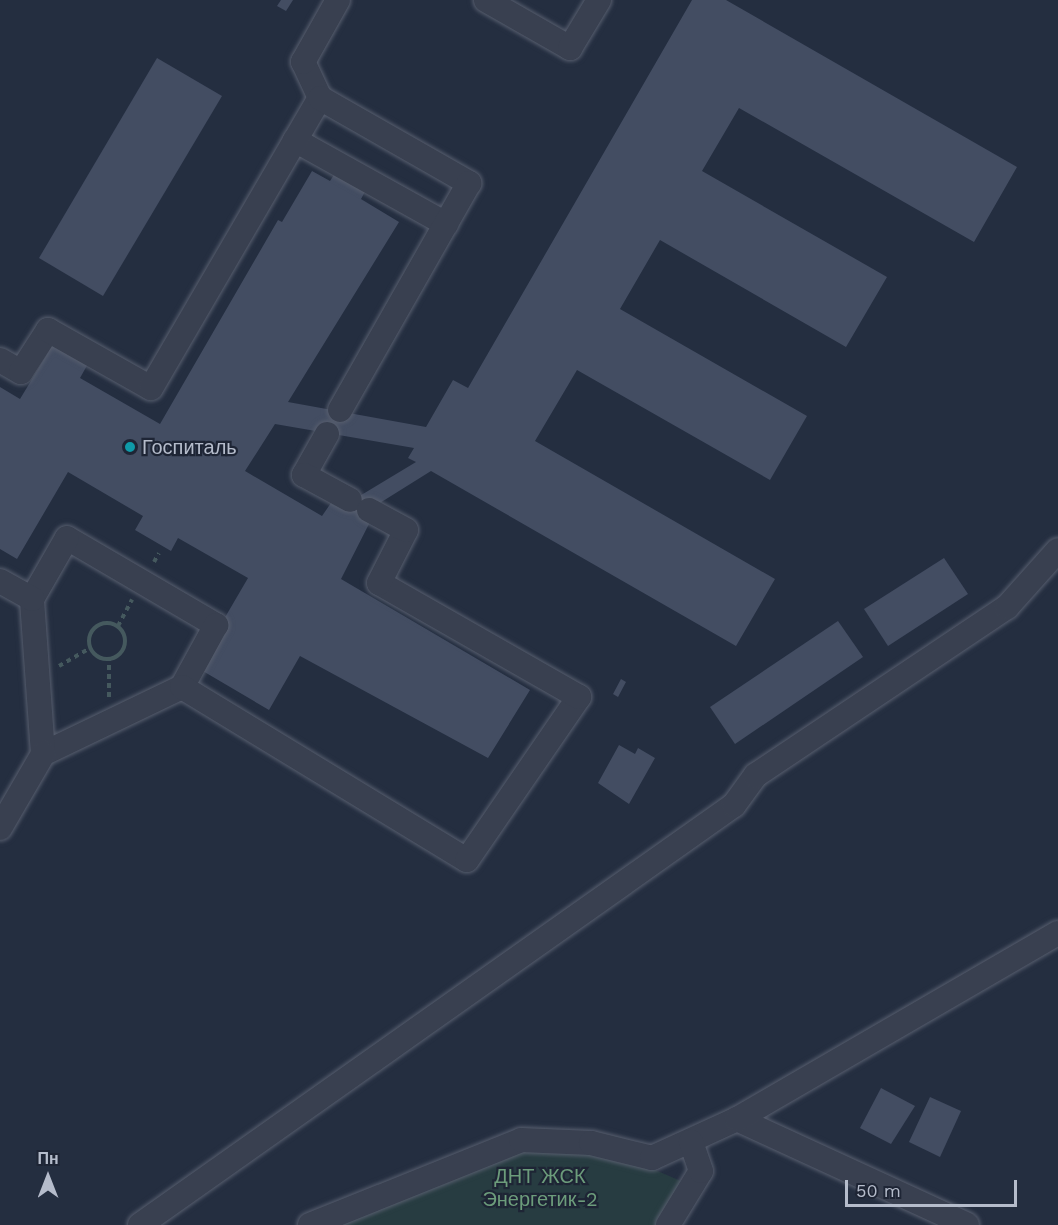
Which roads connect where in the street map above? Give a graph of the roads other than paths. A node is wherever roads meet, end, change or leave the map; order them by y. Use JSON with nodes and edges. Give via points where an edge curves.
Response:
{"nodes":[{"id":1,"x":339,"y":0,"type":"edge"},
{"id":2,"x":486,"y":0,"type":"edge"},
{"id":3,"x":599,"y":0,"type":"edge"},
{"id":4,"x":320,"y":98,"type":"junction"},
{"id":5,"x":295,"y":140,"type":"junction"},
{"id":6,"x":446,"y":224,"type":"junction"},
{"id":7,"x":0,"y":360,"type":"edge"},
{"id":8,"x":340,"y":410,"type":"dead end"},
{"id":9,"x":327,"y":434,"type":"dead end"},
{"id":10,"x":1058,"y":550,"type":"edge"},
{"id":11,"x":0,"y":581,"type":"edge"},
{"id":12,"x":32,"y":599,"type":"junction"},
{"id":13,"x":182,"y":687,"type":"junction"},
{"id":14,"x":43,"y":754,"type":"junction"},
{"id":15,"x":0,"y":828,"type":"edge"},
{"id":16,"x":1058,"y":933,"type":"edge"},
{"id":17,"x":737,"y":1119,"type":"junction"},
{"id":18,"x":691,"y":1142,"type":"junction"},
{"id":19,"x":140,"y":1225,"type":"edge"},
{"id":20,"x":310,"y":1225,"type":"edge"},
{"id":21,"x":668,"y":1225,"type":"edge"},
{"id":22,"x":967,"y":1225,"type":"edge"}],
"edges":[{"from":1,"to":4,"type":"street","via":[[303,62]]},
{"from":2,"to":3,"type":"street","via":[[570,48]]},
{"from":4,"to":5,"type":"street"},
{"from":4,"to":6,"type":"street","via":[[469,183]]},
{"from":5,"to":6,"type":"street"},
{"from":5,"to":7,"type":"street","via":[[151,388],[48,330],[21,372]]},
{"from":6,"to":8,"type":"street"},
{"from":9,"to":13,"type":"street","via":[[304,475],[406,530],[379,583],[579,697],[467,860]]},
{"from":10,"to":19,"type":"street","via":[[1007,607],[756,775],[734,805]]},
{"from":11,"to":12,"type":"street"},
{"from":12,"to":13,"type":"street","via":[[67,538],[216,625]]},
{"from":12,"to":14,"type":"street"},
{"from":13,"to":14,"type":"street"},
{"from":14,"to":15,"type":"street"},
{"from":16,"to":17,"type":"street"},
{"from":17,"to":18,"type":"street"},
{"from":17,"to":22,"type":"street"},
{"from":18,"to":20,"type":"street","via":[[652,1158],[591,1143],[521,1140]]},
{"from":18,"to":21,"type":"street","via":[[701,1171]]}]}
